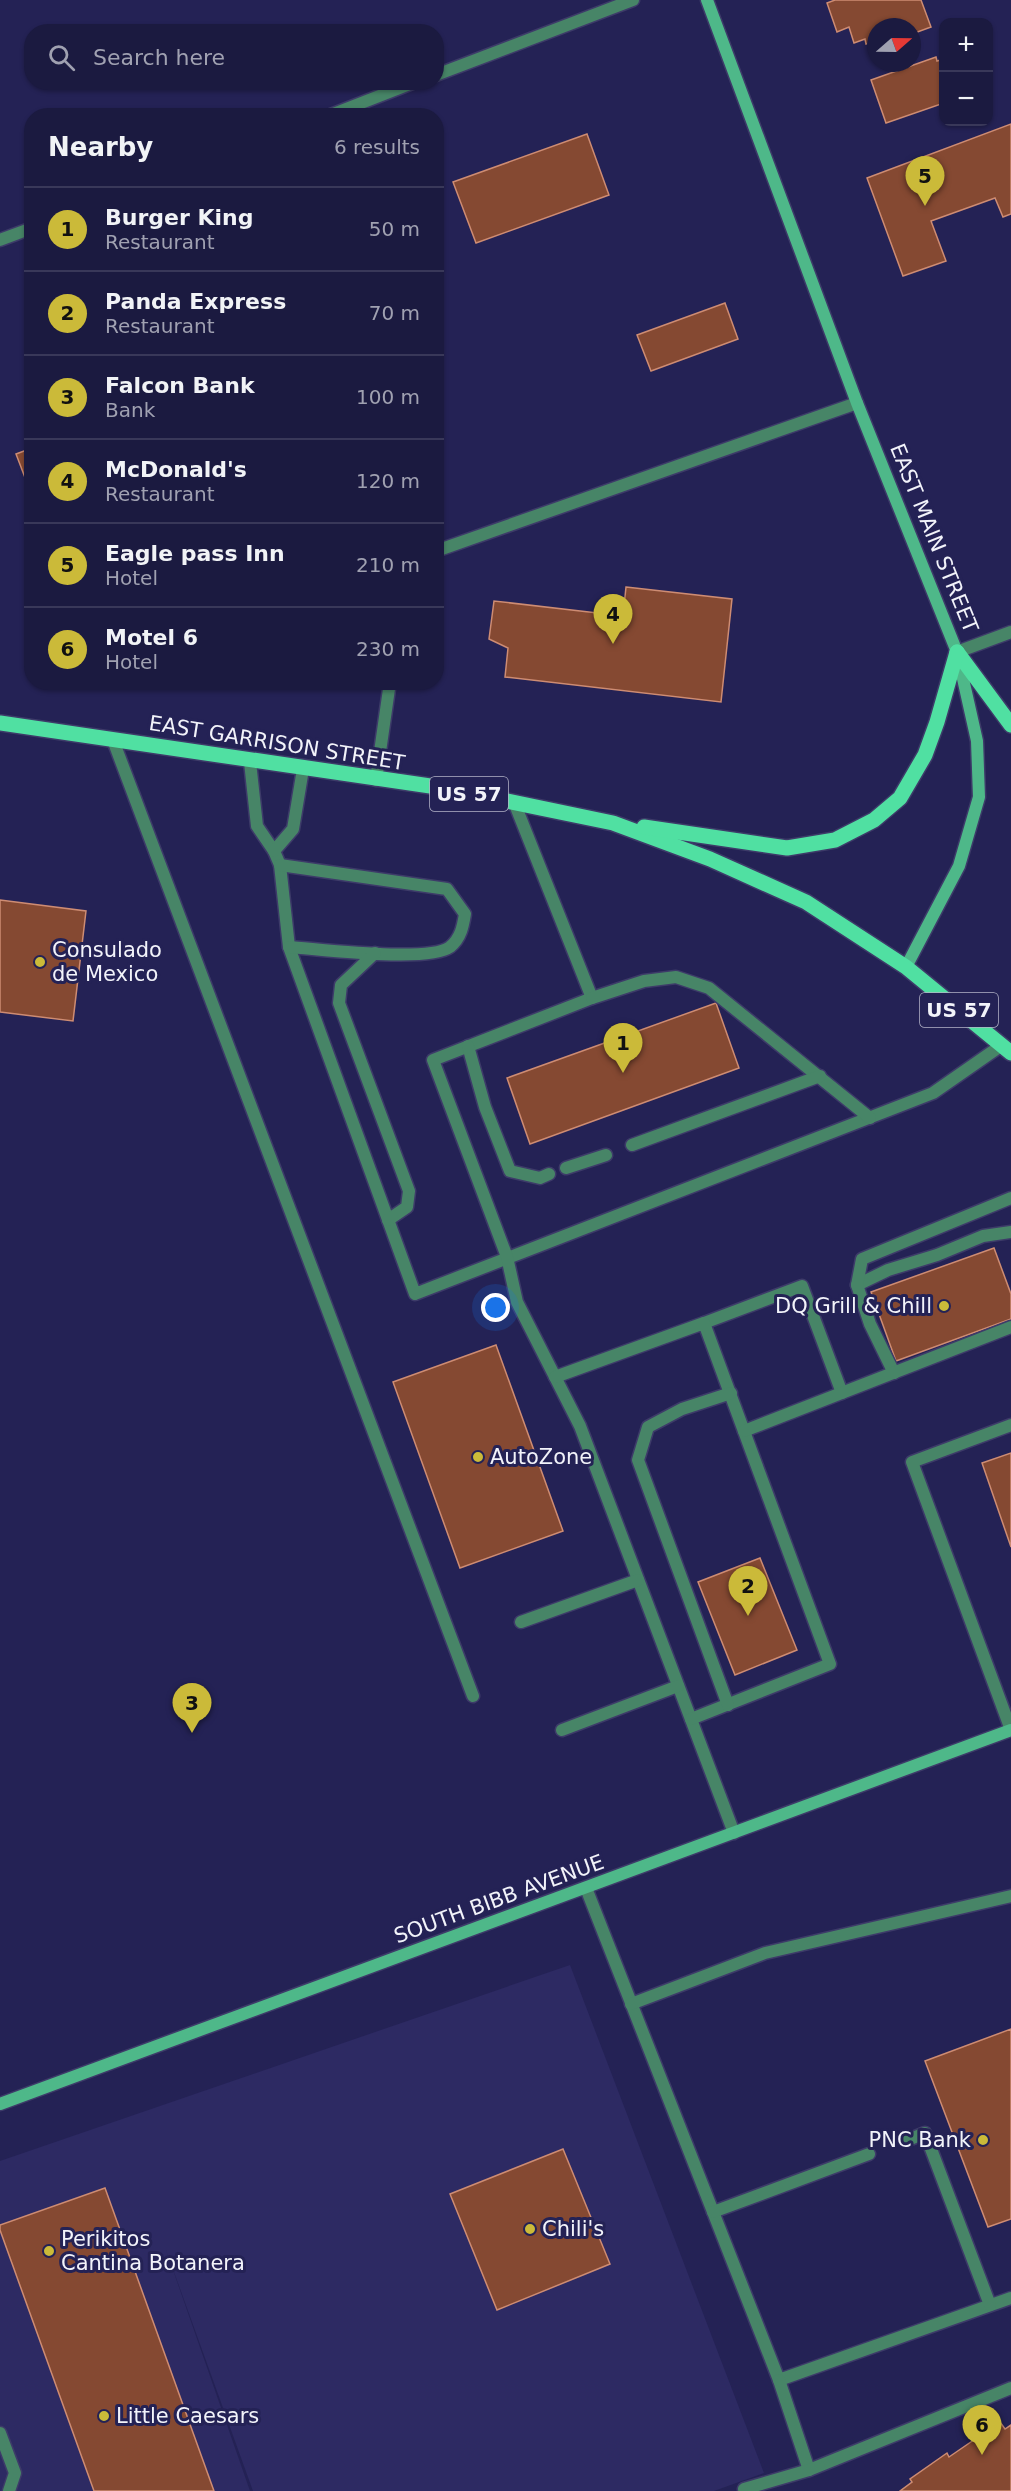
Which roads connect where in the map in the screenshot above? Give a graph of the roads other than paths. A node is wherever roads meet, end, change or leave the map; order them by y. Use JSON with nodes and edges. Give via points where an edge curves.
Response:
{"nodes":[{"id":1,"x":633,"y":0,"type":"edge"},
{"id":2,"x":706,"y":0,"type":"edge"},
{"id":3,"x":444,"y":72,"type":"edge"},
{"id":4,"x":395,"y":90,"type":"edge"},
{"id":5,"x":349,"y":108,"type":"edge"},
{"id":6,"x":24,"y":231,"type":"edge"},
{"id":7,"x":0,"y":240,"type":"edge"},
{"id":8,"x":857,"y":403,"type":"junction"},
{"id":9,"x":444,"y":548,"type":"edge"},
{"id":10,"x":1011,"y":632,"type":"edge"},
{"id":11,"x":957,"y":652,"type":"junction"},
{"id":12,"x":389,"y":690,"type":"edge"},
{"id":13,"x":0,"y":723,"type":"edge"},
{"id":14,"x":1011,"y":725,"type":"edge"},
{"id":15,"x":113,"y":740,"type":"junction"},
{"id":16,"x":250,"y":762,"type":"junction"},
{"id":17,"x":303,"y":769,"type":"junction"},
{"id":18,"x":376,"y":780,"type":"junction"},
{"id":19,"x":514,"y":802,"type":"junction"},
{"id":20,"x":613,"y":823,"type":"junction"},
{"id":21,"x":274,"y":851,"type":"junction"},
{"id":22,"x":280,"y":865,"type":"junction"},
{"id":23,"x":289,"y":947,"type":"junction"},
{"id":24,"x":375,"y":953,"type":"junction"},
{"id":25,"x":906,"y":967,"type":"junction"},
{"id":26,"x":592,"y":998,"type":"junction"},
{"id":27,"x":468,"y":1046,"type":"junction"},
{"id":28,"x":1007,"y":1049,"type":"edge"},
{"id":29,"x":820,"y":1076,"type":"junction"},
{"id":30,"x":870,"y":1118,"type":"junction"},
{"id":31,"x":632,"y":1145,"type":"dead end"},
{"id":32,"x":606,"y":1155,"type":"dead end"},
{"id":33,"x":566,"y":1168,"type":"dead end"},
{"id":34,"x":549,"y":1174,"type":"dead end"},
{"id":35,"x":1011,"y":1198,"type":"edge"},
{"id":36,"x":388,"y":1221,"type":"junction"},
{"id":37,"x":1011,"y":1232,"type":"edge"},
{"id":38,"x":507,"y":1257,"type":"junction"},
{"id":39,"x":857,"y":1285,"type":"junction"},
{"id":40,"x":704,"y":1323,"type":"junction"},
{"id":41,"x":1011,"y":1327,"type":"edge"},
{"id":42,"x":894,"y":1372,"type":"junction"},
{"id":43,"x":555,"y":1377,"type":"junction"},
{"id":44,"x":730,"y":1393,"type":"junction"},
{"id":45,"x":842,"y":1394,"type":"junction"},
{"id":46,"x":1011,"y":1425,"type":"edge"},
{"id":47,"x":744,"y":1431,"type":"junction"},
{"id":48,"x":638,"y":1580,"type":"junction"},
{"id":49,"x":521,"y":1622,"type":"dead end"},
{"id":50,"x":678,"y":1686,"type":"junction"},
{"id":51,"x":473,"y":1696,"type":"dead end"},
{"id":52,"x":728,"y":1706,"type":"junction"},
{"id":53,"x":691,"y":1719,"type":"junction"},
{"id":54,"x":562,"y":1730,"type":"dead end"},
{"id":55,"x":1011,"y":1730,"type":"edge"},
{"id":56,"x":734,"y":1833,"type":"junction"},
{"id":57,"x":586,"y":1888,"type":"junction"},
{"id":58,"x":1011,"y":1896,"type":"edge"},
{"id":59,"x":631,"y":2004,"type":"junction"},
{"id":60,"x":0,"y":2104,"type":"edge"},
{"id":61,"x":908,"y":2140,"type":"dead end"},
{"id":62,"x":869,"y":2154,"type":"dead end"},
{"id":63,"x":713,"y":2212,"type":"junction"},
{"id":64,"x":1011,"y":2298,"type":"edge"},
{"id":65,"x":990,"y":2305,"type":"junction"},
{"id":66,"x":779,"y":2380,"type":"junction"},
{"id":67,"x":1011,"y":2388,"type":"edge"},
{"id":68,"x":0,"y":2433,"type":"edge"},
{"id":69,"x":809,"y":2470,"type":"junction"},
{"id":70,"x":741,"y":2490,"type":"edge"},
{"id":71,"x":9,"y":2491,"type":"edge"}],
"edges":[{"from":1,"to":3,"type":"street"},
{"from":2,"to":8,"type":"main road","name":"EAST MAIN STREET"},
{"from":4,"to":5,"type":"street"},
{"from":6,"to":7,"type":"street"},
{"from":8,"to":9,"type":"street"},
{"from":8,"to":11,"type":"main road","name":"EAST MAIN STREET"},
{"from":10,"to":11,"type":"street"},
{"from":11,"to":14,"type":"main road"},
{"from":11,"to":20,"type":"main road","via":[[925,755],[900,798],[874,820],[836,840],[787,848]]},
{"from":11,"to":25,"type":"main road","name":"EAST MAIN STREET","via":[[977,741],[979,797],[958,866]]},
{"from":12,"to":18,"type":"street"},
{"from":13,"to":15,"type":"main road","name":"EAST GARRISON STREET","number":"US 57"},
{"from":15,"to":16,"type":"main road","name":"EAST GARRISON STREET","number":"US 57"},
{"from":15,"to":51,"type":"street"},
{"from":16,"to":17,"type":"main road","name":"EAST GARRISON STREET","number":"US 57"},
{"from":16,"to":21,"type":"street","via":[[257,826]]},
{"from":17,"to":18,"type":"main road","name":"EAST GARRISON STREET","number":"US 57"},
{"from":17,"to":21,"type":"street","via":[[292,829]]},
{"from":18,"to":19,"type":"main road","name":"EAST GARRISON STREET","number":"US 57"},
{"from":19,"to":20,"type":"main road","name":"EAST GARRISON STREET","number":"US 57"},
{"from":19,"to":26,"type":"street"},
{"from":20,"to":25,"type":"main road","name":"EAST GARRISON STREET","number":"US 57","via":[[710,859],[806,902]]},
{"from":21,"to":22,"type":"street"},
{"from":22,"to":23,"type":"street"},
{"from":22,"to":24,"type":"street","via":[[447,889],[465,914],[460,936],[449,948],[425,954]]},
{"from":23,"to":24,"type":"street"},
{"from":23,"to":36,"type":"street"},
{"from":24,"to":36,"type":"street","via":[[341,985],[339,1003],[409,1191],[407,1207]]},
{"from":25,"to":28,"type":"main road","number":"US 57"},
{"from":26,"to":27,"type":"street"},
{"from":26,"to":29,"type":"street","via":[[644,981],[676,977],[709,988]]},
{"from":27,"to":34,"type":"street","via":[[485,1107],[510,1171],[540,1178]]},
{"from":27,"to":38,"type":"street","via":[[433,1060]]},
{"from":28,"to":30,"type":"street","via":[[933,1093]]},
{"from":29,"to":30,"type":"street"},
{"from":29,"to":31,"type":"street"},
{"from":30,"to":38,"type":"street"},
{"from":32,"to":33,"type":"street"},
{"from":35,"to":39,"type":"street","via":[[862,1259]]},
{"from":36,"to":38,"type":"street","via":[[415,1294]]},
{"from":37,"to":39,"type":"street","via":[[983,1236]]},
{"from":38,"to":43,"type":"street","via":[[517,1302]]},
{"from":39,"to":42,"type":"street","via":[[870,1324]]},
{"from":40,"to":43,"type":"street"},
{"from":40,"to":44,"type":"street"},
{"from":40,"to":45,"type":"street","via":[[802,1286]]},
{"from":41,"to":42,"type":"street"},
{"from":42,"to":45,"type":"street"},
{"from":43,"to":48,"type":"street","via":[[580,1426]]},
{"from":44,"to":47,"type":"street"},
{"from":44,"to":52,"type":"street","via":[[682,1408],[648,1427],[638,1460]]},
{"from":45,"to":47,"type":"street"},
{"from":46,"to":55,"type":"street","via":[[912,1462]]},
{"from":47,"to":52,"type":"street","via":[[830,1664]]},
{"from":48,"to":49,"type":"street"},
{"from":48,"to":50,"type":"street"},
{"from":50,"to":53,"type":"street"},
{"from":50,"to":54,"type":"street"},
{"from":52,"to":53,"type":"street"},
{"from":53,"to":56,"type":"street"},
{"from":55,"to":56,"type":"main road","name":"SOUTH BIBB AVENUE"},
{"from":56,"to":57,"type":"main road","name":"SOUTH BIBB AVENUE"},
{"from":57,"to":59,"type":"street"},
{"from":57,"to":60,"type":"main road","name":"SOUTH BIBB AVENUE"},
{"from":58,"to":59,"type":"street","via":[[765,1953]]},
{"from":59,"to":63,"type":"street"},
{"from":61,"to":65,"type":"street","via":[[925,2133]]},
{"from":62,"to":63,"type":"street"},
{"from":63,"to":66,"type":"street"},
{"from":64,"to":65,"type":"street"},
{"from":65,"to":66,"type":"street"},
{"from":66,"to":69,"type":"street"},
{"from":67,"to":69,"type":"street"},
{"from":68,"to":71,"type":"street","via":[[15,2474]]},
{"from":69,"to":70,"type":"street"}]}
